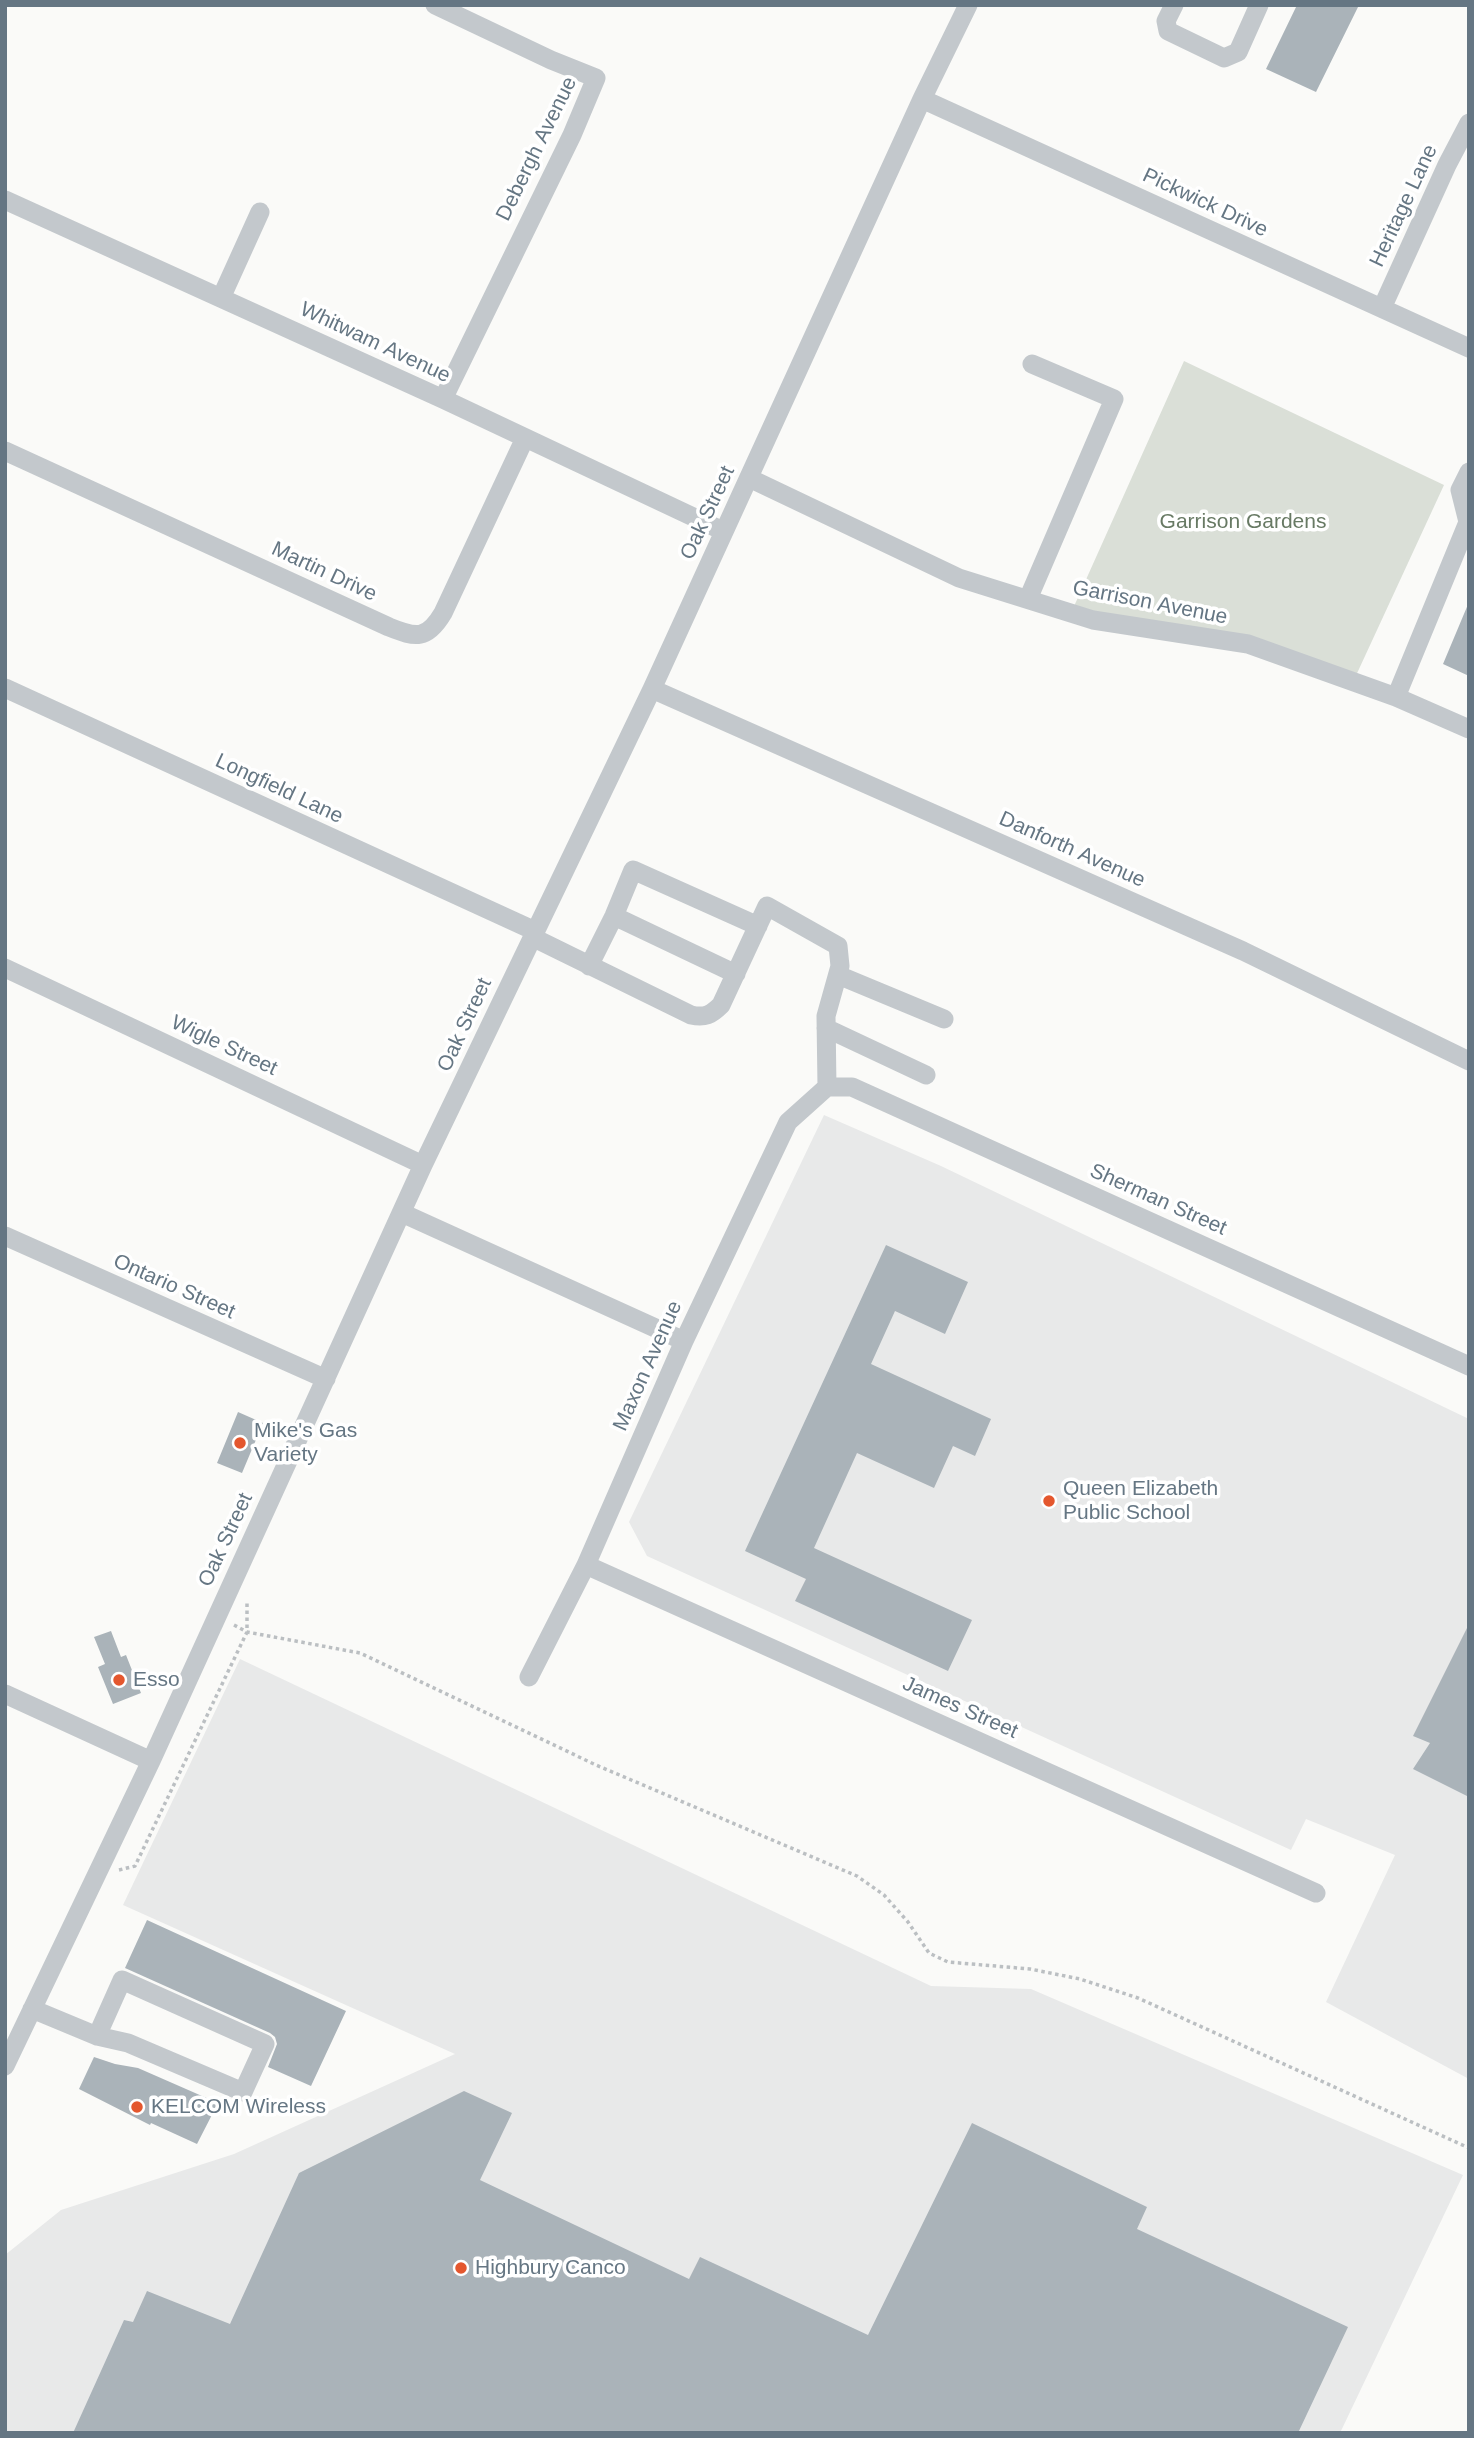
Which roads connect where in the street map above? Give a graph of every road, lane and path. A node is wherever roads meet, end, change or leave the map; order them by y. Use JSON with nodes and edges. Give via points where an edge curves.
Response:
{"nodes":[{"id":1,"x":435,"y":5,"type":"edge"},
{"id":2,"x":968,"y":5,"type":"edge"},
{"id":3,"x":1174,"y":5,"type":"edge"},
{"id":4,"x":1252,"y":8,"type":"edge"},
{"id":5,"x":922,"y":99,"type":"junction"},
{"id":6,"x":1469,"y":123,"type":"edge"},
{"id":7,"x":5,"y":200,"type":"edge"},
{"id":8,"x":260,"y":212,"type":"dead end"},
{"id":9,"x":221,"y":298,"type":"junction"},
{"id":10,"x":1382,"y":309,"type":"junction"},
{"id":11,"x":1469,"y":348,"type":"edge"},
{"id":12,"x":1032,"y":364,"type":"dead end"},
{"id":13,"x":443,"y":399,"type":"junction"},
{"id":14,"x":525,"y":438,"type":"junction"},
{"id":15,"x":5,"y":451,"type":"edge"},
{"id":16,"x":1469,"y":472,"type":"edge"},
{"id":17,"x":749,"y":478,"type":"junction"},
{"id":18,"x":723,"y":531,"type":"junction"},
{"id":19,"x":1028,"y":599,"type":"junction"},
{"id":20,"x":5,"y":688,"type":"edge"},
{"id":21,"x":652,"y":689,"type":"junction"},
{"id":22,"x":1396,"y":697,"type":"junction"},
{"id":23,"x":1469,"y":729,"type":"edge"},
{"id":24,"x":614,"y":916,"type":"junction"},
{"id":25,"x":758,"y":926,"type":"junction"},
{"id":26,"x":533,"y":934,"type":"junction"},
{"id":27,"x":589,"y":966,"type":"junction"},
{"id":28,"x":5,"y":968,"type":"edge"},
{"id":29,"x":736,"y":974,"type":"junction"},
{"id":30,"x":838,"y":975,"type":"junction"},
{"id":31,"x":944,"y":1019,"type":"dead end"},
{"id":32,"x":826,"y":1028,"type":"junction"},
{"id":33,"x":1469,"y":1062,"type":"edge"},
{"id":34,"x":926,"y":1075,"type":"dead end"},
{"id":35,"x":827,"y":1087,"type":"junction"},
{"id":36,"x":423,"y":1165,"type":"junction"},
{"id":37,"x":402,"y":1213,"type":"junction"},
{"id":38,"x":5,"y":1236,"type":"edge"},
{"id":39,"x":684,"y":1341,"type":"junction"},
{"id":40,"x":1469,"y":1366,"type":"edge"},
{"id":41,"x":326,"y":1379,"type":"junction"},
{"id":42,"x":586,"y":1565,"type":"junction"},
{"id":43,"x":216,"y":1615,"type":"junction"},
{"id":44,"x":247,"y":1632,"type":"junction"},
{"id":45,"x":529,"y":1676,"type":"dead end"},
{"id":46,"x":5,"y":1694,"type":"edge"},
{"id":47,"x":152,"y":1761,"type":"junction"},
{"id":48,"x":97,"y":1874,"type":"junction"},
{"id":49,"x":1316,"y":1893,"type":"dead end"},
{"id":50,"x":32,"y":2009,"type":"junction"},
{"id":51,"x":97,"y":2036,"type":"junction"},
{"id":52,"x":5,"y":2066,"type":"edge"},
{"id":53,"x":1469,"y":2148,"type":"edge"}],
"edges":[{"from":1,"to":13,"type":"street","name":"Debergh Avenue","via":[[596,78]]},
{"from":2,"to":5,"type":"street","name":"Oak Street"},
{"from":3,"to":4,"type":"street","via":[[1166,20],[1168,31],[1224,58],[1237,52]]},
{"from":5,"to":10,"type":"street","name":"Pickwick Drive"},
{"from":5,"to":17,"type":"street","name":"Oak Street"},
{"from":6,"to":10,"type":"street","name":"Heritage Lane"},
{"from":7,"to":9,"type":"street","name":"Whitwam Avenue"},
{"from":8,"to":9,"type":"street"},
{"from":9,"to":13,"type":"street","name":"Whitwam Avenue"},
{"from":10,"to":11,"type":"street","name":"Pickwick Drive"},
{"from":12,"to":19,"type":"street","via":[[1114,399]]},
{"from":13,"to":14,"type":"street","name":"Whitwam Avenue"},
{"from":14,"to":15,"type":"street","name":"Martin Drive","via":[[443,613],[425,634],[413,635]]},
{"from":14,"to":18,"type":"street","name":"Whitwam Avenue"},
{"from":16,"to":22,"type":"street","via":[[1461,490],[1468,522]]},
{"from":17,"to":18,"type":"street","name":"Oak Street"},
{"from":17,"to":19,"type":"street","name":"Garrison Avenue","via":[[959,578]]},
{"from":18,"to":21,"type":"street","name":"Oak Street"},
{"from":19,"to":22,"type":"street","name":"Garrison Avenue","via":[[1093,620],[1248,644]]},
{"from":20,"to":26,"type":"street","name":"Longfield Lane"},
{"from":21,"to":26,"type":"street","name":"Oak Street"},
{"from":21,"to":33,"type":"street","name":"Danforth Avenue","via":[[1244,951]]},
{"from":22,"to":23,"type":"street","name":"Garrison Avenue"},
{"from":24,"to":25,"type":"street","via":[[632,870]]},
{"from":24,"to":27,"type":"street"},
{"from":24,"to":29,"type":"street"},
{"from":25,"to":29,"type":"street"},
{"from":25,"to":30,"type":"street","via":[[767,906],[829,939],[838,946]]},
{"from":26,"to":27,"type":"street","name":"Longfield Lane"},
{"from":26,"to":36,"type":"street","name":"Oak Street"},
{"from":27,"to":29,"type":"street","name":"Longfield Lane","via":[[702,1017],[721,1004]]},
{"from":28,"to":36,"type":"street","name":"Wigle Street"},
{"from":30,"to":31,"type":"street"},
{"from":30,"to":32,"type":"street"},
{"from":32,"to":34,"type":"street"},
{"from":32,"to":35,"type":"street"},
{"from":35,"to":39,"type":"street","name":"Maxon Avenue","via":[[788,1122]]},
{"from":35,"to":40,"type":"street","name":"Sherman Street","via":[[852,1087]]},
{"from":36,"to":37,"type":"street","name":"Oak Street"},
{"from":37,"to":39,"type":"street"},
{"from":37,"to":41,"type":"street","name":"Oak Street"},
{"from":38,"to":41,"type":"street","name":"Ontario Street"},
{"from":39,"to":42,"type":"street","name":"Maxon Avenue"},
{"from":41,"to":43,"type":"street","name":"Oak Street"},
{"from":42,"to":45,"type":"street","name":"Maxon Avenue"},
{"from":42,"to":49,"type":"street","name":"James Street"},
{"from":43,"to":44,"type":"path"},
{"from":43,"to":47,"type":"street","name":"Oak Street"},
{"from":44,"to":48,"type":"path","via":[[135,1866]]},
{"from":44,"to":53,"type":"path","via":[[360,1653],[596,1765],[857,1876],[884,1895],[929,1953],[948,1962],[1068,1976],[1138,1998]]},
{"from":46,"to":47,"type":"street"},
{"from":47,"to":48,"type":"street","name":"Oak Street"},
{"from":48,"to":50,"type":"street","name":"Oak Street"},
{"from":50,"to":51,"type":"street"},
{"from":50,"to":52,"type":"street","name":"Oak Street"},
{"from":51,"to":51,"type":"street","via":[[128,2042],[243,2092],[265,2044],[122,1980]]}]}
